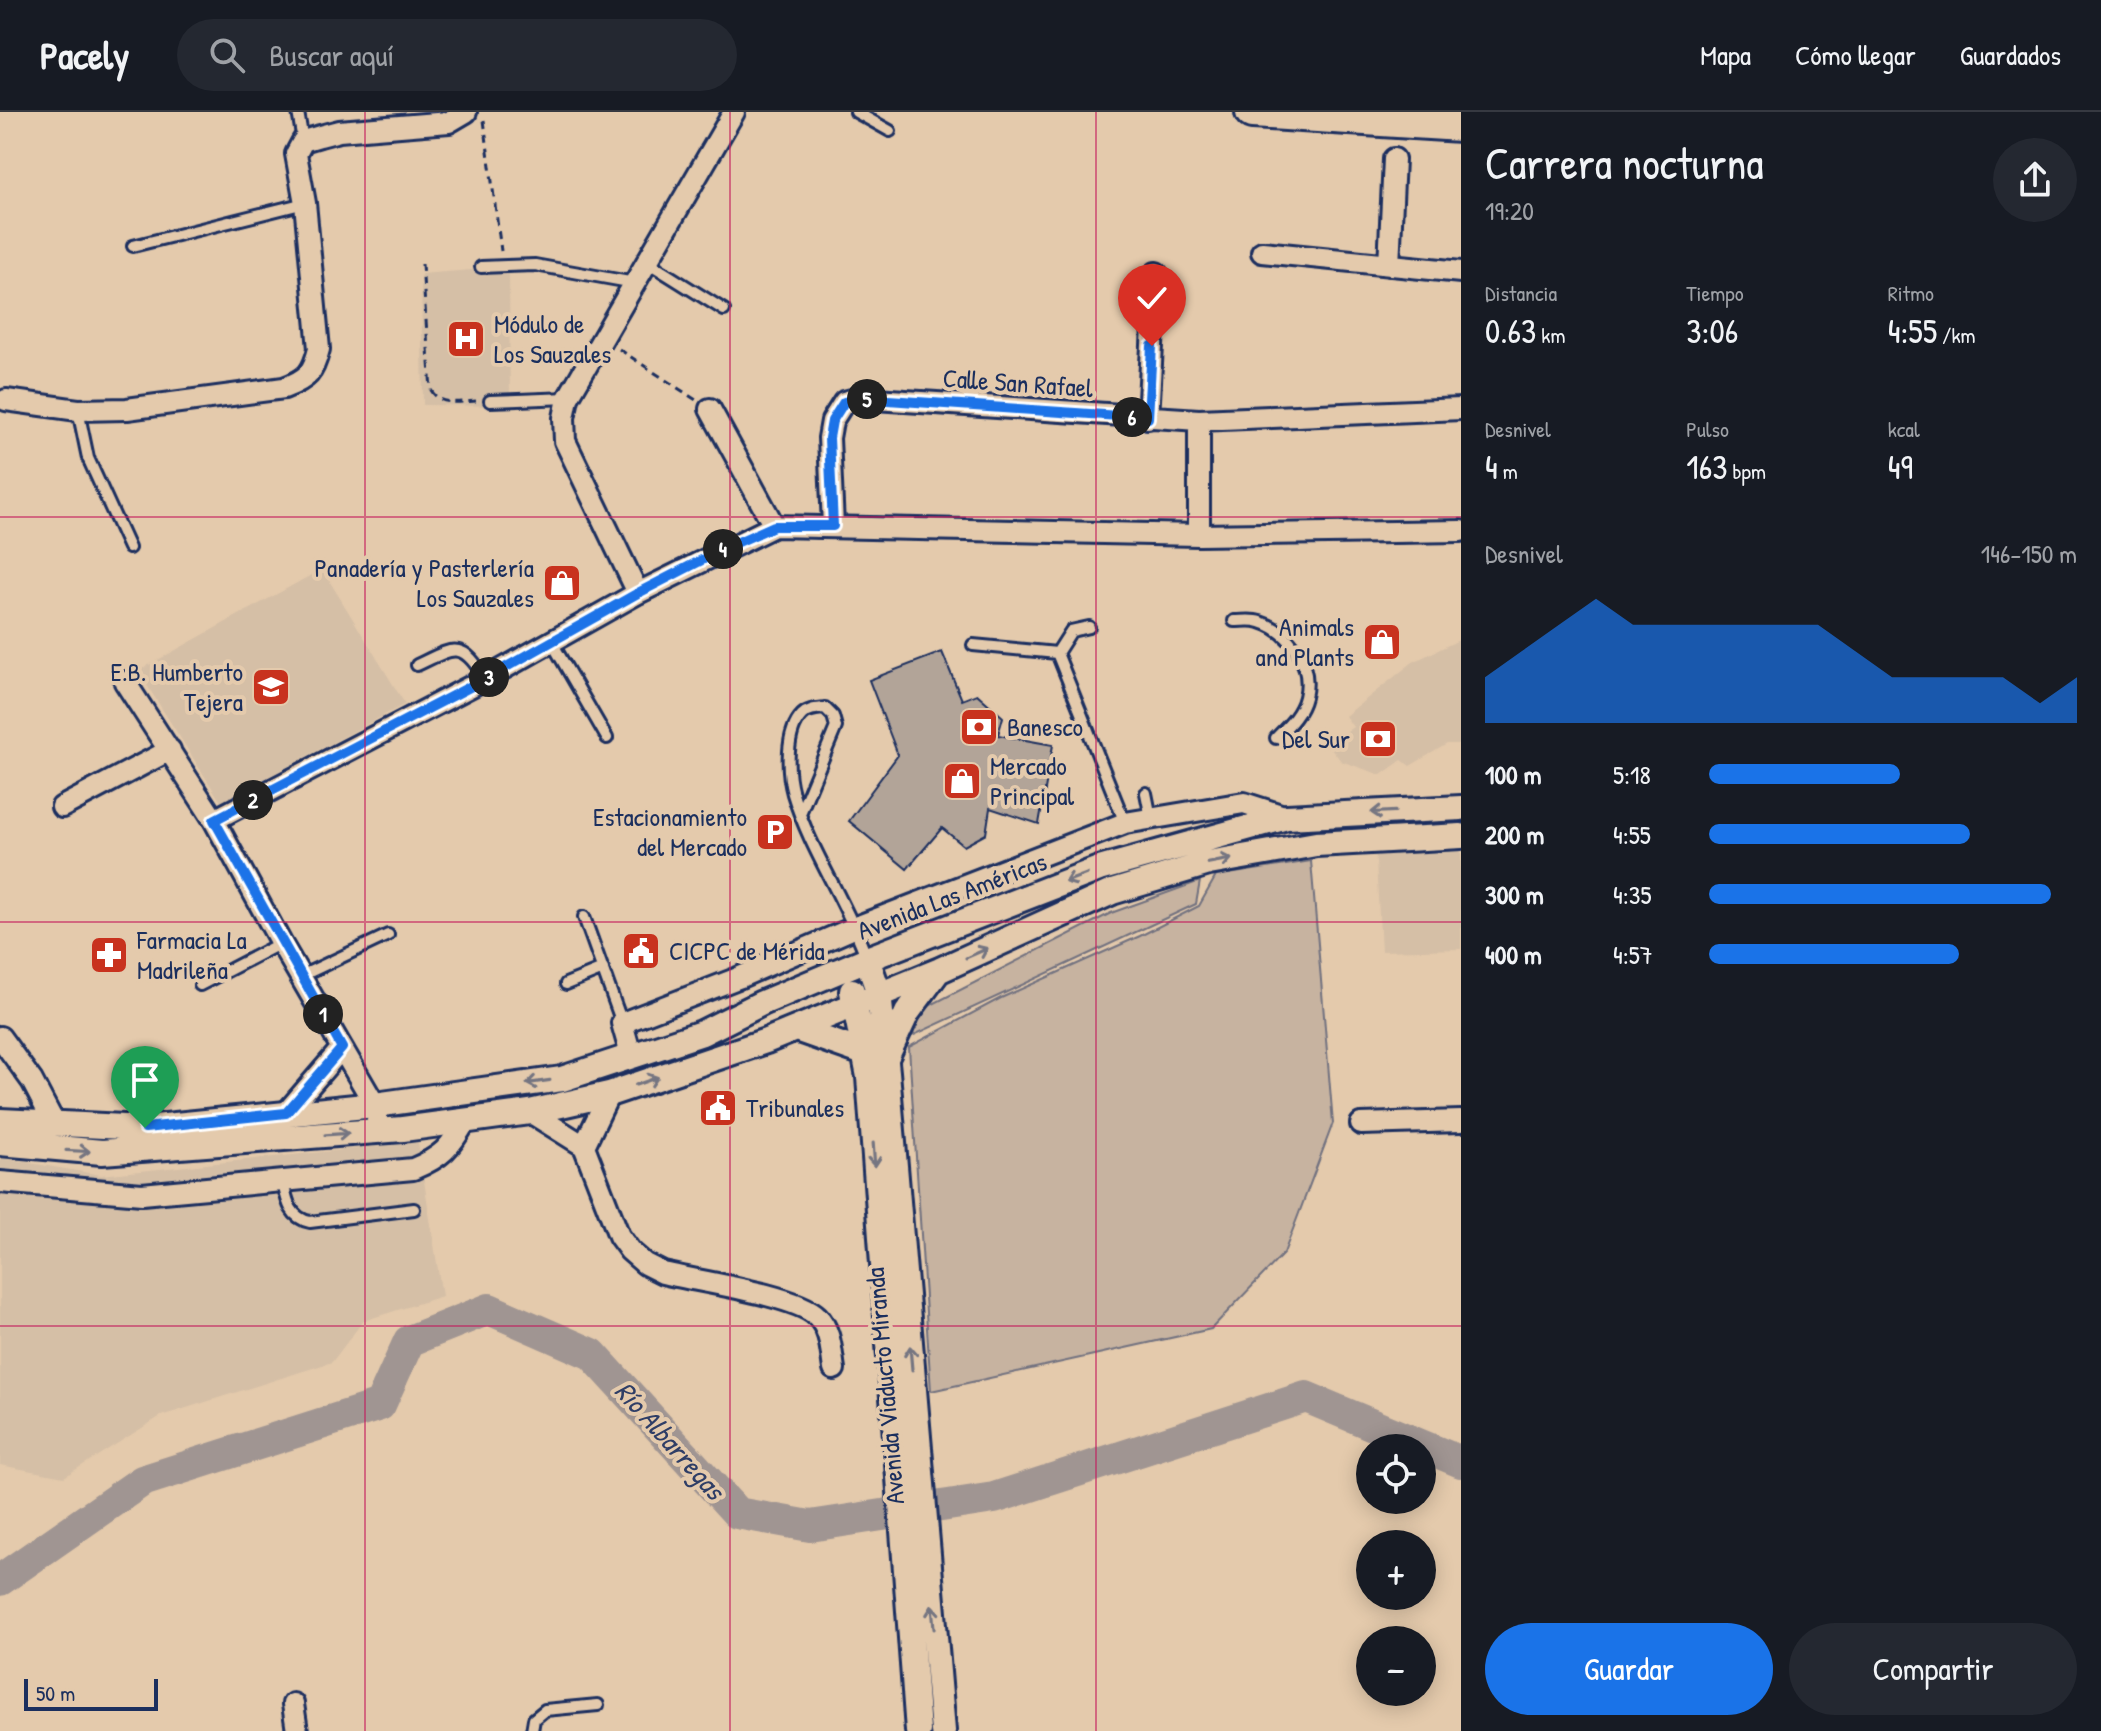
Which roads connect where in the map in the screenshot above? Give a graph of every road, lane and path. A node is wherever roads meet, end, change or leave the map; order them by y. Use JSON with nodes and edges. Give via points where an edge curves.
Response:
{"nodes":[{"id":1,"x":298,"y":112,"type":"edge"},
{"id":2,"x":466,"y":112,"type":"edge"},
{"id":3,"x":483,"y":112,"type":"edge"},
{"id":4,"x":734,"y":112,"type":"edge"},
{"id":5,"x":856,"y":112,"type":"edge"},
{"id":6,"x":1252,"y":112,"type":"edge"},
{"id":7,"x":1461,"y":125,"type":"edge"},
{"id":8,"x":890,"y":131,"type":"dead end"},
{"id":9,"x":303,"y":141,"type":"junction"},
{"id":10,"x":1394,"y":159,"type":"dead end"},
{"id":11,"x":305,"y":203,"type":"junction"},
{"id":12,"x":133,"y":246,"type":"dead end"},
{"id":13,"x":1262,"y":252,"type":"dead end"},
{"id":14,"x":649,"y":263,"type":"junction"},
{"id":15,"x":422,"y":264,"type":"dead end"},
{"id":16,"x":1389,"y":265,"type":"junction"},
{"id":17,"x":503,"y":266,"type":"junction"},
{"id":18,"x":481,"y":267,"type":"dead end"},
{"id":19,"x":1461,"y":272,"type":"edge"},
{"id":20,"x":1156,"y":273,"type":"dead end"},
{"id":21,"x":637,"y":283,"type":"junction"},
{"id":22,"x":724,"y":310,"type":"dead end"},
{"id":23,"x":605,"y":339,"type":"junction"},
{"id":24,"x":568,"y":398,"type":"junction"},
{"id":25,"x":6,"y":400,"type":"dead end"},
{"id":26,"x":490,"y":401,"type":"joint"},
{"id":27,"x":710,"y":409,"type":"joint"},
{"id":28,"x":1461,"y":409,"type":"edge"},
{"id":29,"x":78,"y":410,"type":"junction"},
{"id":30,"x":1148,"y":418,"type":"junction"},
{"id":31,"x":1199,"y":420,"type":"junction"},
{"id":32,"x":774,"y":526,"type":"junction"},
{"id":33,"x":833,"y":526,"type":"junction"},
{"id":34,"x":1461,"y":531,"type":"edge"},
{"id":35,"x":1199,"y":535,"type":"junction"},
{"id":36,"x":129,"y":548,"type":"dead end"},
{"id":37,"x":638,"y":593,"type":"junction"},
{"id":38,"x":1234,"y":621,"type":"dead end"},
{"id":39,"x":1089,"y":627,"type":"dead end"},
{"id":40,"x":551,"y":641,"type":"junction"},
{"id":41,"x":973,"y":645,"type":"dead end"},
{"id":42,"x":1057,"y":653,"type":"junction"},
{"id":43,"x":417,"y":665,"type":"dead end"},
{"id":44,"x":485,"y":679,"type":"junction"},
{"id":45,"x":125,"y":682,"type":"dead end"},
{"id":46,"x":607,"y":738,"type":"dead end"},
{"id":47,"x":1276,"y":738,"type":"dead end"},
{"id":48,"x":170,"y":750,"type":"junction"},
{"id":49,"x":1146,"y":793,"type":"dead end"},
{"id":50,"x":62,"y":807,"type":"dead end"},
{"id":51,"x":1461,"y":808,"type":"edge"},
{"id":52,"x":801,"y":811,"type":"junction"},
{"id":53,"x":1287,"y":817,"type":"junction"},
{"id":54,"x":1151,"y":818,"type":"junction"},
{"id":55,"x":214,"y":820,"type":"junction"},
{"id":56,"x":1125,"y":823,"type":"junction"},
{"id":57,"x":1097,"y":834,"type":"junction"},
{"id":58,"x":1461,"y":836,"type":"edge"},
{"id":59,"x":1107,"y":867,"type":"junction"},
{"id":60,"x":584,"y":917,"type":"dead end"},
{"id":61,"x":856,"y":927,"type":"junction"},
{"id":62,"x":388,"y":935,"type":"dead end"},
{"id":63,"x":281,"y":943,"type":"junction"},
{"id":64,"x":857,"y":964,"type":"junction"},
{"id":65,"x":603,"y":969,"type":"junction"},
{"id":66,"x":940,"y":970,"type":"junction"},
{"id":67,"x":301,"y":976,"type":"junction"},
{"id":68,"x":738,"y":978,"type":"junction"},
{"id":69,"x":566,"y":984,"type":"dead end"},
{"id":70,"x":200,"y":985,"type":"dead end"},
{"id":71,"x":879,"y":993,"type":"junction"},
{"id":72,"x":856,"y":1005,"type":"junction"},
{"id":73,"x":752,"y":1008,"type":"junction"},
{"id":74,"x":622,"y":1023,"type":"junction"},
{"id":75,"x":796,"y":1029,"type":"junction"},
{"id":76,"x":0,"y":1037,"type":"edge"},
{"id":77,"x":342,"y":1048,"type":"junction"},
{"id":78,"x":631,"y":1055,"type":"junction"},
{"id":79,"x":877,"y":1065,"type":"junction"},
{"id":80,"x":609,"y":1094,"type":"junction"},
{"id":81,"x":375,"y":1105,"type":"junction"},
{"id":82,"x":530,"y":1112,"type":"junction"},
{"id":83,"x":286,"y":1113,"type":"junction"},
{"id":84,"x":466,"y":1120,"type":"junction"},
{"id":85,"x":0,"y":1121,"type":"edge"},
{"id":86,"x":1461,"y":1121,"type":"edge"},
{"id":87,"x":54,"y":1123,"type":"junction"},
{"id":88,"x":1361,"y":1124,"type":"dead end"},
{"id":89,"x":379,"y":1130,"type":"junction"},
{"id":90,"x":0,"y":1143,"type":"edge"},
{"id":91,"x":584,"y":1146,"type":"junction"},
{"id":92,"x":0,"y":1182,"type":"edge"},
{"id":93,"x":283,"y":1183,"type":"junction"},
{"id":94,"x":414,"y":1209,"type":"dead end"},
{"id":95,"x":834,"y":1369,"type":"dead end"},
{"id":96,"x":927,"y":1694,"type":"junction"},
{"id":97,"x":293,"y":1704,"type":"dead end"},
{"id":98,"x":598,"y":1705,"type":"dead end"},
{"id":99,"x":297,"y":1731,"type":"edge"},
{"id":100,"x":532,"y":1731,"type":"edge"},
{"id":101,"x":918,"y":1731,"type":"edge"},
{"id":102,"x":943,"y":1731,"type":"edge"}],
"edges":[{"from":1,"to":9,"type":"lane"},
{"from":2,"to":9,"type":"street","via":[[449,122],[339,131]]},
{"from":3,"to":17,"type":"path"},
{"from":4,"to":14,"type":"street"},
{"from":5,"to":8,"type":"lane"},
{"from":6,"to":7,"type":"highway"},
{"from":9,"to":11,"type":"street","via":[[296,154]]},
{"from":10,"to":16,"type":"street"},
{"from":11,"to":12,"type":"lane"},
{"from":11,"to":29,"type":"street","via":[[319,349],[315,367],[303,381],[127,409]]},
{"from":13,"to":16,"type":"street"},
{"from":14,"to":21,"type":"street"},
{"from":14,"to":22,"type":"lane"},
{"from":15,"to":26,"type":"path","via":[[431,390],[444,402]]},
{"from":16,"to":19,"type":"street"},
{"from":17,"to":18,"type":"lane"},
{"from":17,"to":21,"type":"lane","via":[[561,268]]},
{"from":20,"to":30,"type":"street"},
{"from":21,"to":23,"type":"street"},
{"from":23,"to":24,"type":"street"},
{"from":23,"to":27,"type":"path"},
{"from":24,"to":26,"type":"lane"},
{"from":24,"to":37,"type":"street","via":[[565,441]]},
{"from":25,"to":29,"type":"street"},
{"from":27,"to":32,"type":"street"},
{"from":28,"to":31,"type":"street","name":"Calle San Rafael"},
{"from":29,"to":36,"type":"lane","via":[[88,458]]},
{"from":30,"to":31,"type":"street","name":"Calle San Rafael"},
{"from":30,"to":33,"type":"street","name":"Calle San Rafael","via":[[859,398],[844,402],[829,438]]},
{"from":31,"to":35,"type":"street"},
{"from":32,"to":33,"type":"street"},
{"from":32,"to":37,"type":"street"},
{"from":33,"to":35,"type":"street"},
{"from":34,"to":35,"type":"street"},
{"from":37,"to":40,"type":"street"},
{"from":38,"to":47,"type":"lane","via":[[1256,620],[1283,634],[1300,655],[1307,676],[1305,697],[1296,717]]},
{"from":39,"to":42,"type":"lane","via":[[1071,631]]},
{"from":40,"to":44,"type":"street"},
{"from":40,"to":46,"type":"lane"},
{"from":41,"to":42,"type":"lane"},
{"from":42,"to":56,"type":"lane"},
{"from":43,"to":44,"type":"lane","via":[[452,649],[464,651]]},
{"from":44,"to":55,"type":"street"},
{"from":45,"to":48,"type":"street"},
{"from":48,"to":50,"type":"street"},
{"from":48,"to":55,"type":"street"},
{"from":49,"to":54,"type":"lane"},
{"from":51,"to":53,"type":"street","name":"Avenida Las Américas","one_way":true},
{"from":52,"to":52,"type":"lane","via":[[836,727],[825,708],[802,715],[795,728],[790,771]]},
{"from":52,"to":61,"type":"lane"},
{"from":53,"to":54,"type":"street","via":[[1244,803]]},
{"from":53,"to":59,"type":"street","name":"Avenida Las Américas"},
{"from":54,"to":56,"type":"street"},
{"from":55,"to":63,"type":"street"},
{"from":56,"to":57,"type":"street"},
{"from":57,"to":59,"type":"street"},
{"from":57,"to":61,"type":"street"},
{"from":66,"to":58,"type":"street","one_way":true,"via":[[1112,892],[1209,863],[1316,844]]},
{"from":59,"to":64,"type":"street","name":"Avenida Las Américas","one_way":true},
{"from":60,"to":65,"type":"lane"},
{"from":61,"to":64,"type":"lane"},
{"from":61,"to":68,"type":"street"},
{"from":62,"to":67,"type":"lane"},
{"from":63,"to":67,"type":"street"},
{"from":63,"to":70,"type":"lane"},
{"from":64,"to":71,"type":"street"},
{"from":64,"to":72,"type":"street"},
{"from":64,"to":73,"type":"street","name":"Avenida Las Américas"},
{"from":65,"to":69,"type":"lane"},
{"from":65,"to":74,"type":"lane"},
{"from":66,"to":71,"type":"street"},
{"from":66,"to":79,"type":"street"},
{"from":67,"to":77,"type":"street"},
{"from":68,"to":73,"type":"street"},
{"from":68,"to":74,"type":"street"},
{"from":71,"to":72,"type":"street"},
{"from":71,"to":79,"type":"street"},
{"from":72,"to":75,"type":"street"},
{"from":72,"to":79,"type":"street"},
{"from":73,"to":78,"type":"street","name":"Avenida Las Américas","via":[[702,1033]]},
{"from":74,"to":78,"type":"street"},
{"from":75,"to":79,"type":"street"},
{"from":80,"to":75,"type":"street","one_way":true},
{"from":76,"to":87,"type":"street"},
{"from":77,"to":81,"type":"street"},
{"from":77,"to":83,"type":"street"},
{"from":78,"to":81,"type":"street","name":"Avenida Las Américas","one_way":true,"via":[[562,1079]]},
{"from":79,"to":96,"type":"street","name":"Avenida Viaducto Miranda"},
{"from":80,"to":82,"type":"street"},
{"from":80,"to":91,"type":"street"},
{"from":81,"to":83,"type":"street","name":"Avenida Las Américas"},
{"from":81,"to":89,"type":"street"},
{"from":82,"to":84,"type":"street"},
{"from":82,"to":91,"type":"street"},
{"from":83,"to":87,"type":"street","name":"Avenida Las Américas","via":[[145,1128]]},
{"from":84,"to":89,"type":"street"},
{"from":84,"to":93,"type":"street","via":[[451,1146],[434,1161],[413,1169]]},
{"from":85,"to":87,"type":"street","name":"Avenida Las Américas"},
{"from":86,"to":88,"type":"street"},
{"from":90,"to":89,"type":"street","one_way":true,"via":[[102,1152]]},
{"from":91,"to":95,"type":"street","via":[[619,1236],[630,1251],[663,1273],[791,1301],[817,1315],[828,1333]]},
{"from":92,"to":93,"type":"street","via":[[142,1194]]},
{"from":93,"to":94,"type":"lane","via":[[299,1220]]},
{"from":96,"to":101,"type":"street"},
{"from":96,"to":102,"type":"street"},
{"from":97,"to":99,"type":"street"},
{"from":98,"to":100,"type":"lane","via":[[545,1710],[534,1719]]}]}
